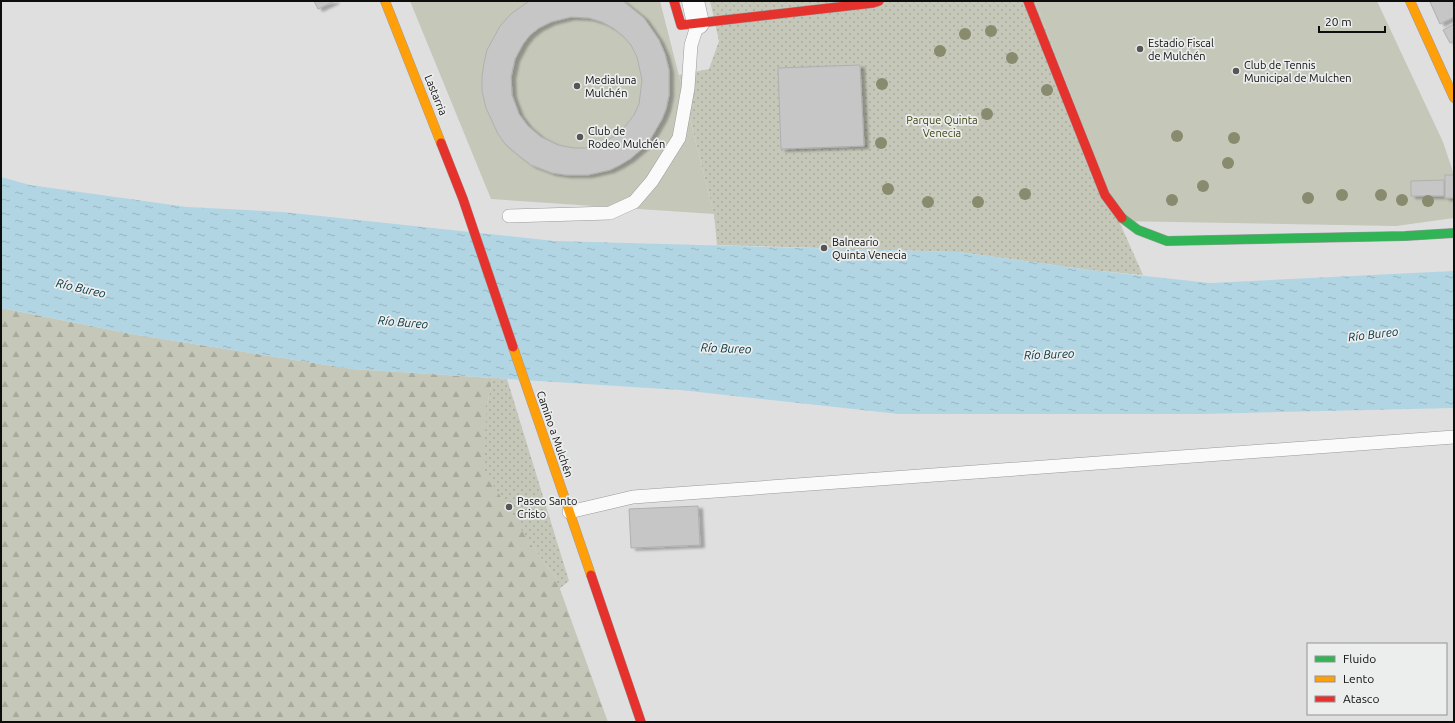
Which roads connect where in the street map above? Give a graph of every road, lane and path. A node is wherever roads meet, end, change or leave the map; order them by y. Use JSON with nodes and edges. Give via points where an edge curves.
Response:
{"nodes":[{"id":1,"x":385,"y":1,"type":"edge"},
{"id":2,"x":674,"y":1,"type":"edge"},
{"id":3,"x":693,"y":1,"type":"edge"},
{"id":4,"x":879,"y":1,"type":"edge"},
{"id":5,"x":1028,"y":1,"type":"edge"},
{"id":6,"x":1410,"y":1,"type":"edge"},
{"id":7,"x":690,"y":24,"type":"junction"},
{"id":8,"x":1454,"y":98,"type":"edge"},
{"id":9,"x":464,"y":198,"type":"joint"},
{"id":10,"x":509,"y":216,"type":"dead end"},
{"id":11,"x":1454,"y":233,"type":"edge"},
{"id":12,"x":1454,"y":437,"type":"edge"},
{"id":13,"x":569,"y":512,"type":"junction"},
{"id":14,"x":640,"y":722,"type":"edge"}],
"edges":[{"from":1,"to":9,"type":"street","name":"Lastarria"},
{"from":2,"to":7,"type":"street"},
{"from":3,"to":7,"type":"street"},
{"from":4,"to":7,"type":"street"},
{"from":5,"to":11,"type":"street","via":[[1105,195],[1119,216],[1138,231],[1152,238],[1167,241]]},
{"from":6,"to":8,"type":"street"},
{"from":7,"to":10,"type":"lane","via":[[688,88],[679,138],[652,181],[634,202],[610,213]]},
{"from":9,"to":13,"type":"street","name":"Camino a Mulchén"},
{"from":12,"to":13,"type":"lane","via":[[633,497]]},
{"from":13,"to":14,"type":"street","name":"Camino a Mulchén"}]}
